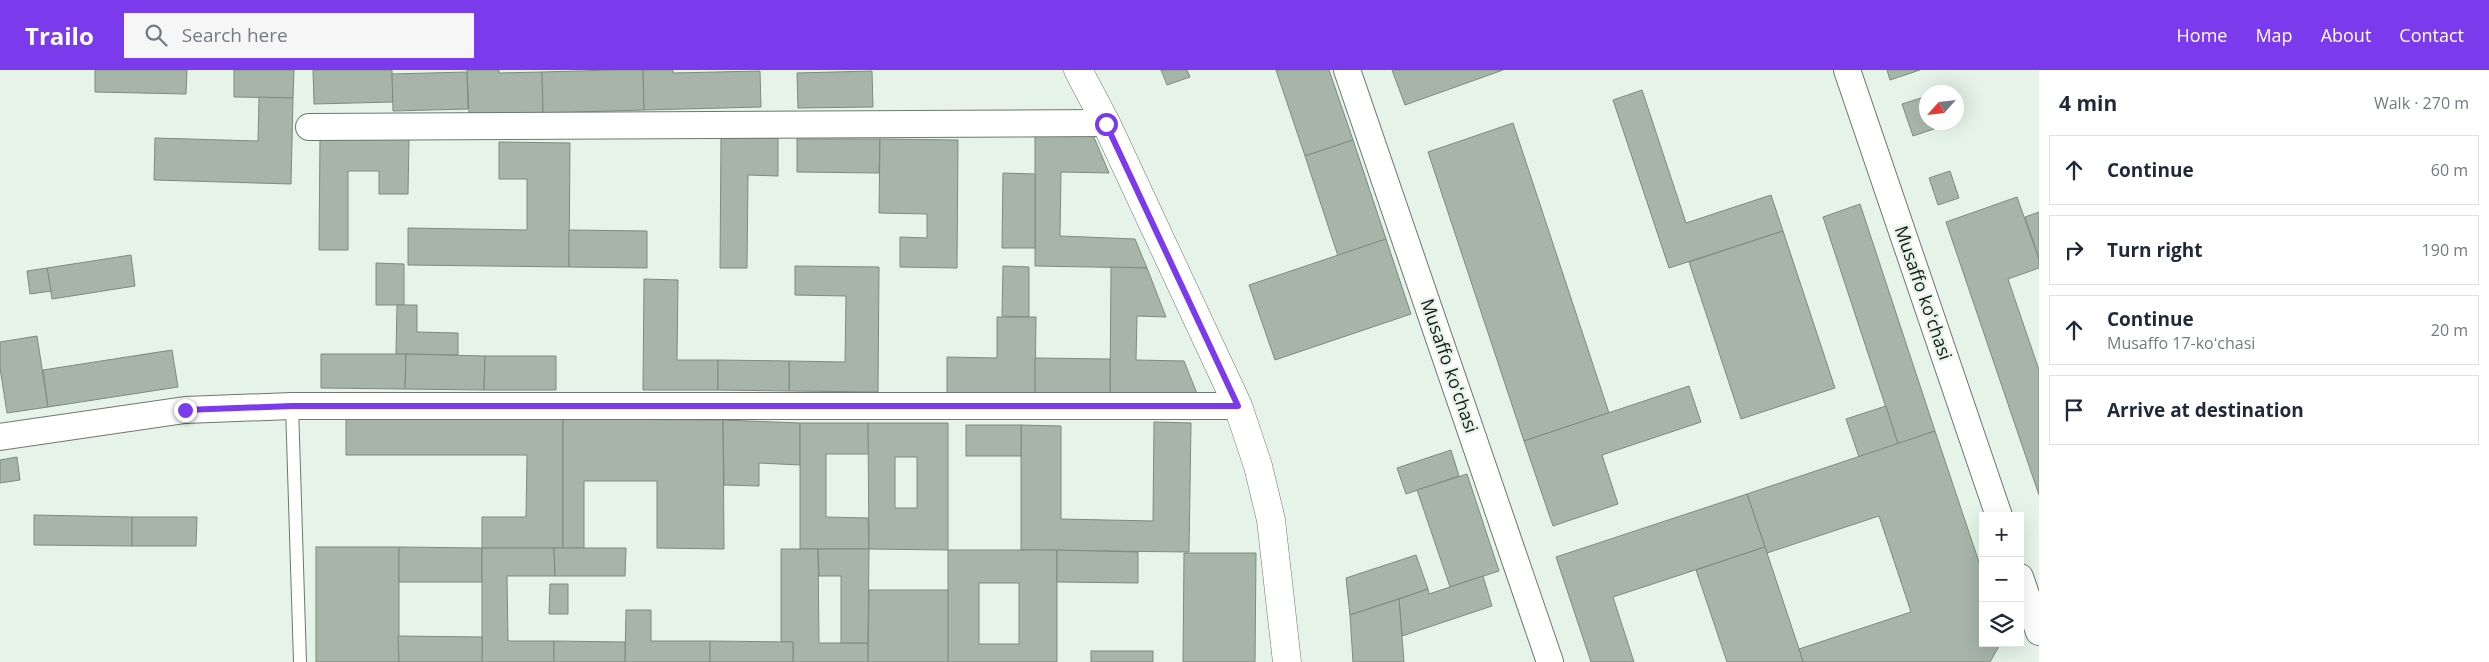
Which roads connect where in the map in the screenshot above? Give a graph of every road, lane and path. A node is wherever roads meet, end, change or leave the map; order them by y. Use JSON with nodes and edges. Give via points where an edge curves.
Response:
{"nodes":[{"id":1,"x":1078,"y":70,"type":"edge"},
{"id":2,"x":1348,"y":70,"type":"edge"},
{"id":3,"x":1847,"y":70,"type":"edge"},
{"id":4,"x":1106,"y":124,"type":"junction"},
{"id":5,"x":309,"y":127,"type":"dead end"},
{"id":6,"x":292,"y":406,"type":"junction"},
{"id":7,"x":1238,"y":406,"type":"junction"},
{"id":8,"x":0,"y":437,"type":"edge"},
{"id":9,"x":1998,"y":512,"type":"edge"},
{"id":10,"x":2024,"y":589,"type":"edge"},
{"id":11,"x":2039,"y":632,"type":"edge"},
{"id":12,"x":300,"y":662,"type":"edge"},
{"id":13,"x":1287,"y":662,"type":"edge"},
{"id":14,"x":1550,"y":662,"type":"edge"}],
"edges":[{"from":1,"to":4,"type":"street"},
{"from":2,"to":14,"type":"street","name":"Musaffo koʻchasi"},
{"from":3,"to":9,"type":"street","name":"Musaffo koʻchasi"},
{"from":4,"to":5,"type":"street"},
{"from":4,"to":7,"type":"street"},
{"from":6,"to":7,"type":"street"},
{"from":6,"to":8,"type":"street","via":[[185,410]]},
{"from":6,"to":12,"type":"lane"},
{"from":7,"to":13,"type":"street","via":[[1258,466],[1271,520]]},
{"from":10,"to":11,"type":"street"}]}
